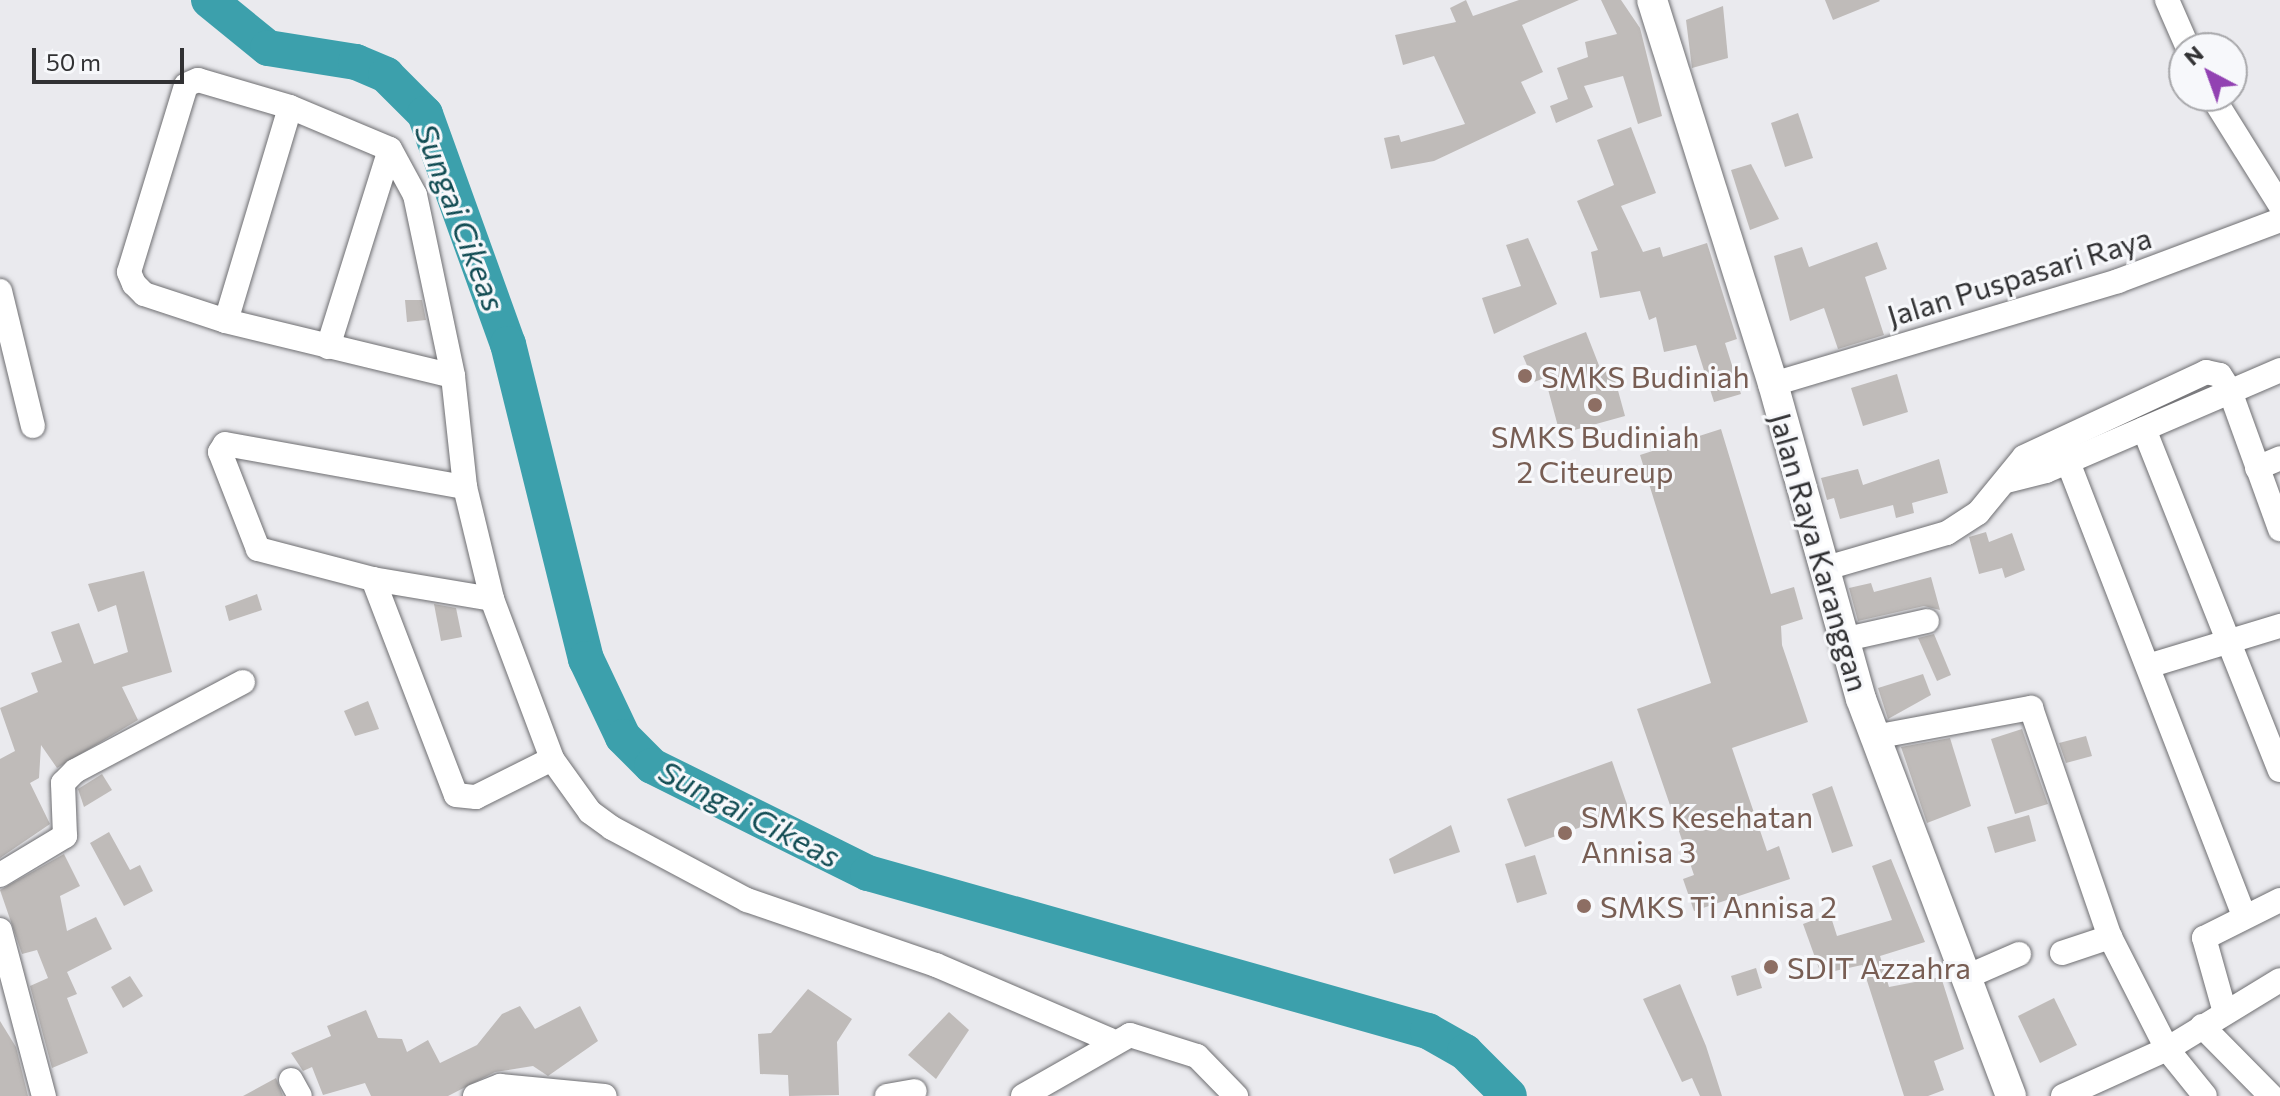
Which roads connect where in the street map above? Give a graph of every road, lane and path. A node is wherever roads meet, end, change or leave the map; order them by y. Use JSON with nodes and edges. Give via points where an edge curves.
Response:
{"nodes":[{"id":1,"x":1652,"y":0,"type":"edge"},
{"id":2,"x":2167,"y":0,"type":"edge"},
{"id":3,"x":2181,"y":32,"type":"edge"},
{"id":4,"x":290,"y":107,"type":"junction"},
{"id":5,"x":2222,"y":112,"type":"edge"},
{"id":6,"x":390,"y":149,"type":"junction"},
{"id":7,"x":2280,"y":205,"type":"edge"},
{"id":8,"x":2280,"y":220,"type":"edge"},
{"id":9,"x":2280,"y":235,"type":"edge"},
{"id":10,"x":0,"y":291,"type":"edge"},
{"id":11,"x":226,"y":321,"type":"junction"},
{"id":12,"x":328,"y":347,"type":"junction"},
{"id":13,"x":2280,"y":370,"type":"edge"},
{"id":14,"x":453,"y":376,"type":"junction"},
{"id":15,"x":2230,"y":391,"type":"junction"},
{"id":16,"x":1775,"y":392,"type":"junction"},
{"id":17,"x":33,"y":426,"type":"dead end"},
{"id":18,"x":2144,"y":429,"type":"junction"},
{"id":19,"x":2280,"y":458,"type":"edge"},
{"id":20,"x":2068,"y":462,"type":"junction"},
{"id":21,"x":2257,"y":468,"type":"junction"},
{"id":22,"x":2006,"y":481,"type":"junction"},
{"id":23,"x":465,"y":487,"type":"junction"},
{"id":24,"x":2280,"y":529,"type":"edge"},
{"id":25,"x":1823,"y":569,"type":"junction"},
{"id":26,"x":373,"y":579,"type":"junction"},
{"id":27,"x":492,"y":599,"type":"junction"},
{"id":28,"x":1927,"y":621,"type":"dead end"},
{"id":29,"x":2280,"y":626,"type":"edge"},
{"id":30,"x":1842,"y":640,"type":"junction"},
{"id":31,"x":2229,"y":642,"type":"junction"},
{"id":32,"x":2148,"y":666,"type":"junction"},
{"id":33,"x":243,"y":682,"type":"dead end"},
{"id":34,"x":1874,"y":737,"type":"junction"},
{"id":35,"x":552,"y":759,"type":"junction"},
{"id":36,"x":2280,"y":770,"type":"edge"},
{"id":37,"x":0,"y":875,"type":"edge"},
{"id":38,"x":2280,"y":900,"type":"edge"},
{"id":39,"x":2243,"y":914,"type":"junction"},
{"id":40,"x":0,"y":930,"type":"edge"},
{"id":41,"x":2110,"y":937,"type":"junction"},
{"id":42,"x":2062,"y":953,"type":"dead end"},
{"id":43,"x":2019,"y":954,"type":"dead end"},
{"id":44,"x":1964,"y":978,"type":"junction"},
{"id":45,"x":2280,"y":980,"type":"edge"},
{"id":46,"x":2224,"y":1009,"type":"junction"},
{"id":47,"x":2202,"y":1026,"type":"junction"},
{"id":48,"x":1110,"y":1040,"type":"junction"},
{"id":49,"x":2167,"y":1049,"type":"junction"},
{"id":50,"x":915,"y":1091,"type":"dead end"},
{"id":51,"x":1228,"y":1093,"type":"edge"},
{"id":52,"x":2268,"y":1093,"type":"edge"},
{"id":53,"x":44,"y":1096,"type":"edge"},
{"id":54,"x":475,"y":1096,"type":"edge"},
{"id":55,"x":605,"y":1096,"type":"edge"},
{"id":56,"x":887,"y":1096,"type":"edge"},
{"id":57,"x":1023,"y":1096,"type":"edge"},
{"id":58,"x":2011,"y":1096,"type":"edge"},
{"id":59,"x":2063,"y":1096,"type":"edge"},
{"id":60,"x":2205,"y":1096,"type":"edge"}],
"edges":[{"from":1,"to":16,"type":"street","name":"Jalan Raya Karanggan"},
{"from":2,"to":3,"type":"street"},
{"from":4,"to":6,"type":"street"},
{"from":4,"to":11,"type":"street"},
{"from":4,"to":11,"type":"street","via":[[190,81],[129,272],[144,294]]},
{"from":5,"to":7,"type":"street"},
{"from":6,"to":12,"type":"street"},
{"from":6,"to":14,"type":"street","via":[[415,195]]},
{"from":8,"to":16,"type":"street","name":"Jalan Puspasari Raya","via":[[2118,281]]},
{"from":9,"to":16,"type":"street","name":"Jalan Puspasari Raya","via":[[2123,294]]},
{"from":10,"to":17,"type":"street"},
{"from":11,"to":12,"type":"street"},
{"from":12,"to":14,"type":"street"},
{"from":13,"to":15,"type":"street"},
{"from":14,"to":23,"type":"street"},
{"from":15,"to":18,"type":"street"},
{"from":15,"to":21,"type":"street"},
{"from":15,"to":22,"type":"street","via":[[2217,373],[2199,375],[2035,451]]},
{"from":16,"to":25,"type":"street","name":"Jalan Raya Karanggan"},
{"from":18,"to":20,"type":"street"},
{"from":18,"to":31,"type":"street"},
{"from":19,"to":21,"type":"street"},
{"from":20,"to":22,"type":"street"},
{"from":20,"to":32,"type":"street"},
{"from":21,"to":24,"type":"street"},
{"from":22,"to":25,"type":"street","via":[[1947,533]]},
{"from":23,"to":26,"type":"street","via":[[225,444],[220,452],[258,549]]},
{"from":23,"to":27,"type":"street"},
{"from":25,"to":30,"type":"street","name":"Jalan Raya Karanggan"},
{"from":26,"to":27,"type":"street"},
{"from":26,"to":35,"type":"street","via":[[456,795],[476,797]]},
{"from":27,"to":35,"type":"street"},
{"from":28,"to":30,"type":"street"},
{"from":29,"to":31,"type":"street"},
{"from":30,"to":34,"type":"street","name":"Jalan Raya Karanggan"},
{"from":31,"to":32,"type":"street"},
{"from":31,"to":36,"type":"street"},
{"from":32,"to":39,"type":"street"},
{"from":33,"to":37,"type":"street","via":[[75,771],[63,786],[65,836]]},
{"from":34,"to":41,"type":"street","via":[[2031,708]]},
{"from":34,"to":44,"type":"street","name":"Jalan Raya Karanggan"},
{"from":35,"to":48,"type":"street","via":[[590,812],[692,873],[747,900],[1067,1015]]},
{"from":38,"to":39,"type":"street"},
{"from":39,"to":46,"type":"street","via":[[2204,938]]},
{"from":40,"to":53,"type":"street"},
{"from":41,"to":42,"type":"street"},
{"from":41,"to":49,"type":"street"},
{"from":43,"to":44,"type":"street"},
{"from":44,"to":58,"type":"street","name":"Jalan Raya Karanggan"},
{"from":45,"to":46,"type":"street"},
{"from":46,"to":47,"type":"street"},
{"from":47,"to":49,"type":"street"},
{"from":47,"to":52,"type":"street"},
{"from":48,"to":51,"type":"street","via":[[1144,1037],[1197,1056]]},
{"from":48,"to":57,"type":"street"},
{"from":49,"to":59,"type":"street"},
{"from":49,"to":60,"type":"street"},
{"from":50,"to":56,"type":"street"},
{"from":54,"to":55,"type":"street","via":[[500,1086]]}]}
